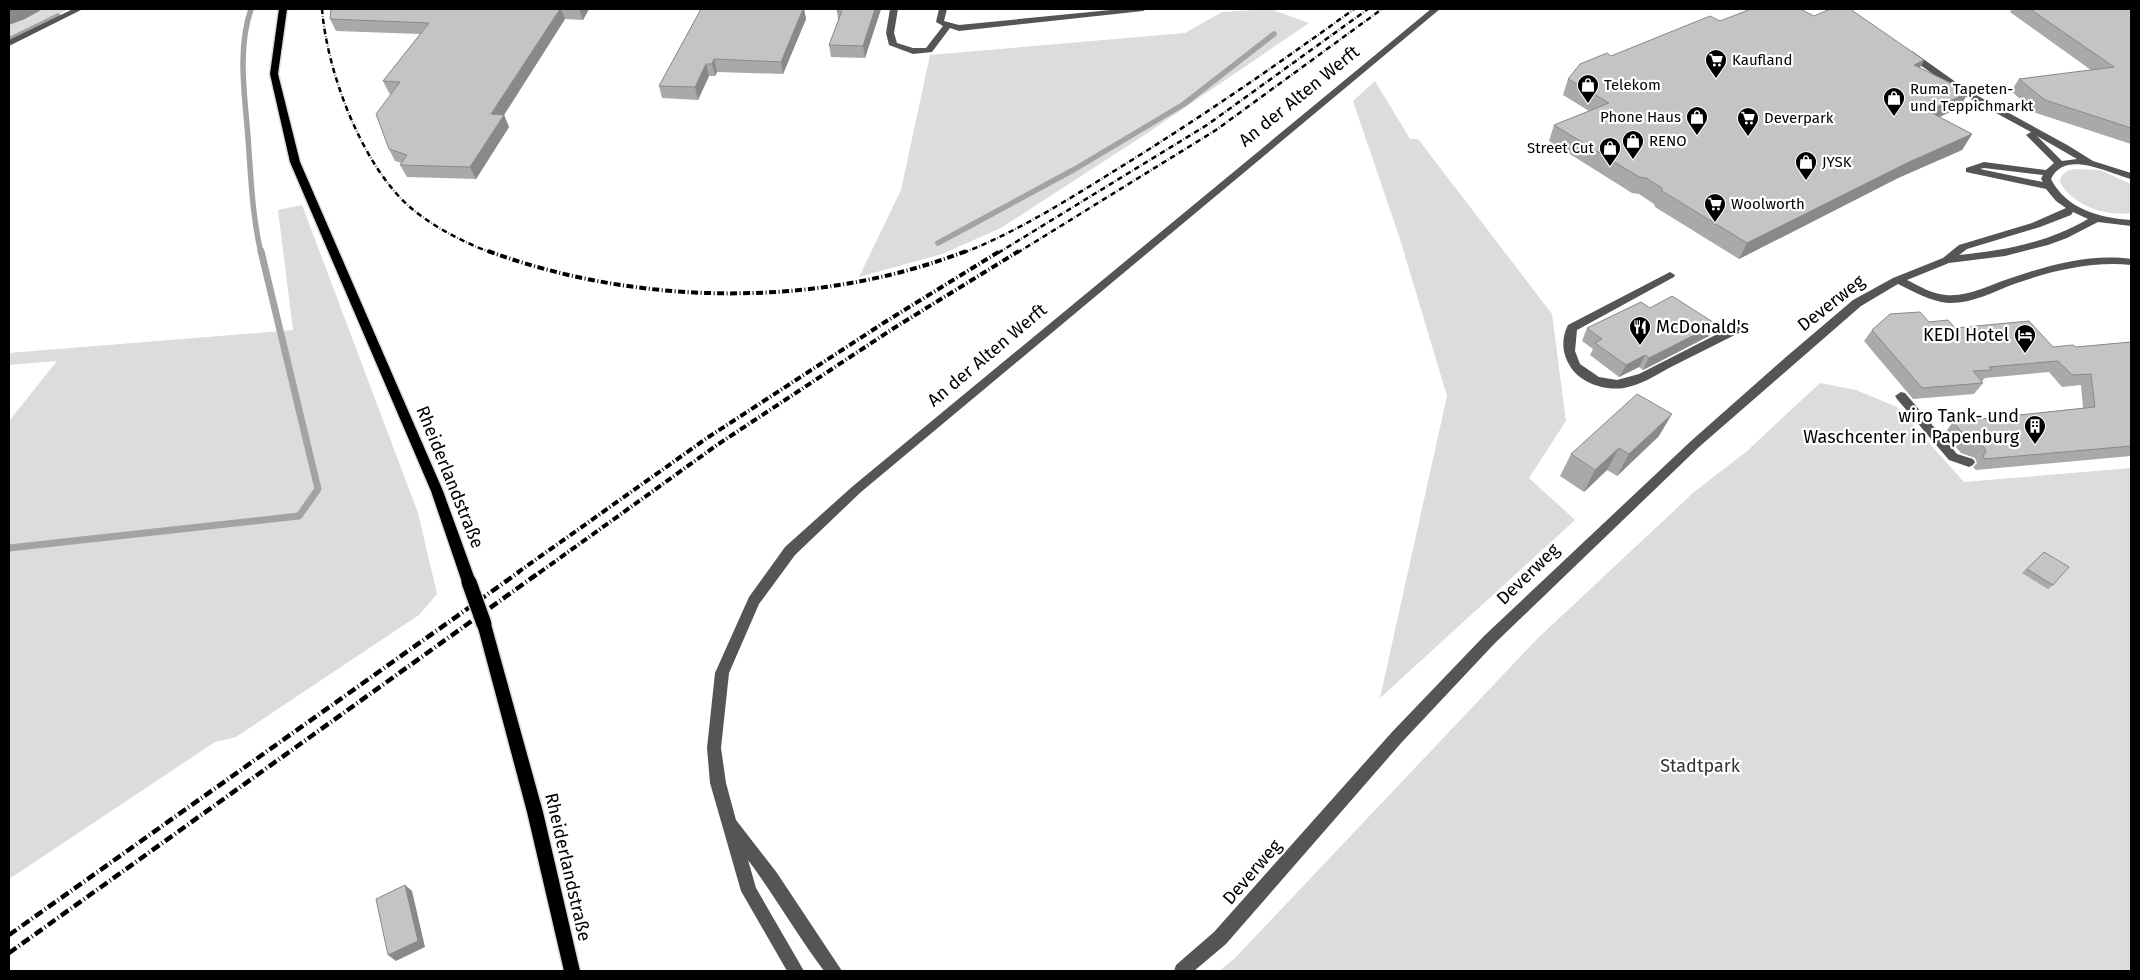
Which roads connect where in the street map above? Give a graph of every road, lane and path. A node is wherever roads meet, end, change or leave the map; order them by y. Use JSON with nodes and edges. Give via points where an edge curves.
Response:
{"nodes":[{"id":1,"x":79,"y":9,"type":"edge"},
{"id":2,"x":283,"y":9,"type":"edge"},
{"id":3,"x":894,"y":9,"type":"edge"},
{"id":4,"x":943,"y":9,"type":"edge"},
{"id":5,"x":1143,"y":9,"type":"edge"},
{"id":6,"x":1436,"y":9,"type":"edge"},
{"id":7,"x":1082,"y":12,"type":"edge"},
{"id":8,"x":948,"y":25,"type":"junction"},
{"id":9,"x":9,"y":43,"type":"edge"},
{"id":10,"x":1898,"y":45,"type":"edge"},
{"id":11,"x":1987,"y":106,"type":"junction"},
{"id":12,"x":2089,"y":163,"type":"junction"},
{"id":13,"x":2060,"y":164,"type":"junction"},
{"id":14,"x":2047,"y":172,"type":"junction"},
{"id":15,"x":2131,"y":176,"type":"edge"},
{"id":16,"x":2048,"y":186,"type":"junction"},
{"id":17,"x":2072,"y":207,"type":"junction"},
{"id":18,"x":2097,"y":218,"type":"junction"},
{"id":19,"x":2130,"y":224,"type":"edge"},
{"id":20,"x":1947,"y":260,"type":"junction"},
{"id":21,"x":2131,"y":262,"type":"edge"},
{"id":22,"x":1670,"y":275,"type":"dead end"},
{"id":23,"x":1897,"y":280,"type":"junction"},
{"id":24,"x":1741,"y":327,"type":"dead end"},
{"id":25,"x":1900,"y":396,"type":"dead end"},
{"id":26,"x":1969,"y":462,"type":"dead end"},
{"id":27,"x":728,"y":820,"type":"junction"},
{"id":28,"x":572,"y":971,"type":"edge"},
{"id":29,"x":796,"y":971,"type":"edge"},
{"id":30,"x":834,"y":971,"type":"edge"},
{"id":31,"x":1182,"y":971,"type":"edge"}],
"edges":[{"from":1,"to":9,"type":"street"},
{"from":2,"to":28,"type":"main road","name":"Rheiderlandstraße","bridge":true,"via":[[274,74],[295,162],[436,491],[484,624],[536,812]]},
{"from":3,"to":8,"type":"street","via":[[890,33],[893,45],[902,50],[930,50]]},
{"from":4,"to":8,"type":"street","via":[[940,22]]},
{"from":5,"to":7,"type":"street"},
{"from":6,"to":27,"type":"street","name":"An der Alten Werft","via":[[857,489],[790,551],[754,601],[722,673],[714,748],[718,783]]},
{"from":7,"to":8,"type":"street","via":[[959,28]]},
{"from":10,"to":11,"type":"street"},
{"from":11,"to":12,"type":"street"},
{"from":11,"to":13,"type":"street","via":[[2040,141]]},
{"from":12,"to":13,"type":"street"},
{"from":12,"to":15,"type":"street"},
{"from":13,"to":14,"type":"street"},
{"from":14,"to":16,"type":"street"},
{"from":14,"to":16,"type":"street","via":[[1984,165],[1969,170]]},
{"from":16,"to":17,"type":"street"},
{"from":17,"to":18,"type":"street"},
{"from":17,"to":20,"type":"street","name":"Deverweg","via":[[2067,213],[2036,226],[1963,247]]},
{"from":18,"to":19,"type":"street"},
{"from":18,"to":20,"type":"street","name":"Deverweg","via":[[2062,237]]},
{"from":20,"to":23,"type":"street","name":"Deverweg"},
{"from":21,"to":23,"type":"street","via":[[2097,262],[2050,270],[1964,298],[1940,298]]},
{"from":22,"to":24,"type":"street","via":[[1572,328],[1568,338],[1576,368],[1600,382],[1624,384]]},
{"from":23,"to":31,"type":"street","name":"Deverweg","via":[[1857,304],[1790,360],[1696,444],[1490,639],[1397,738],[1220,938]]},
{"from":25,"to":26,"type":"street","via":[[1953,457]]},
{"from":27,"to":29,"type":"street","name":"An der Alten Werft","via":[[748,891]]},
{"from":27,"to":30,"type":"street","name":"An der Alten Werft"}]}
